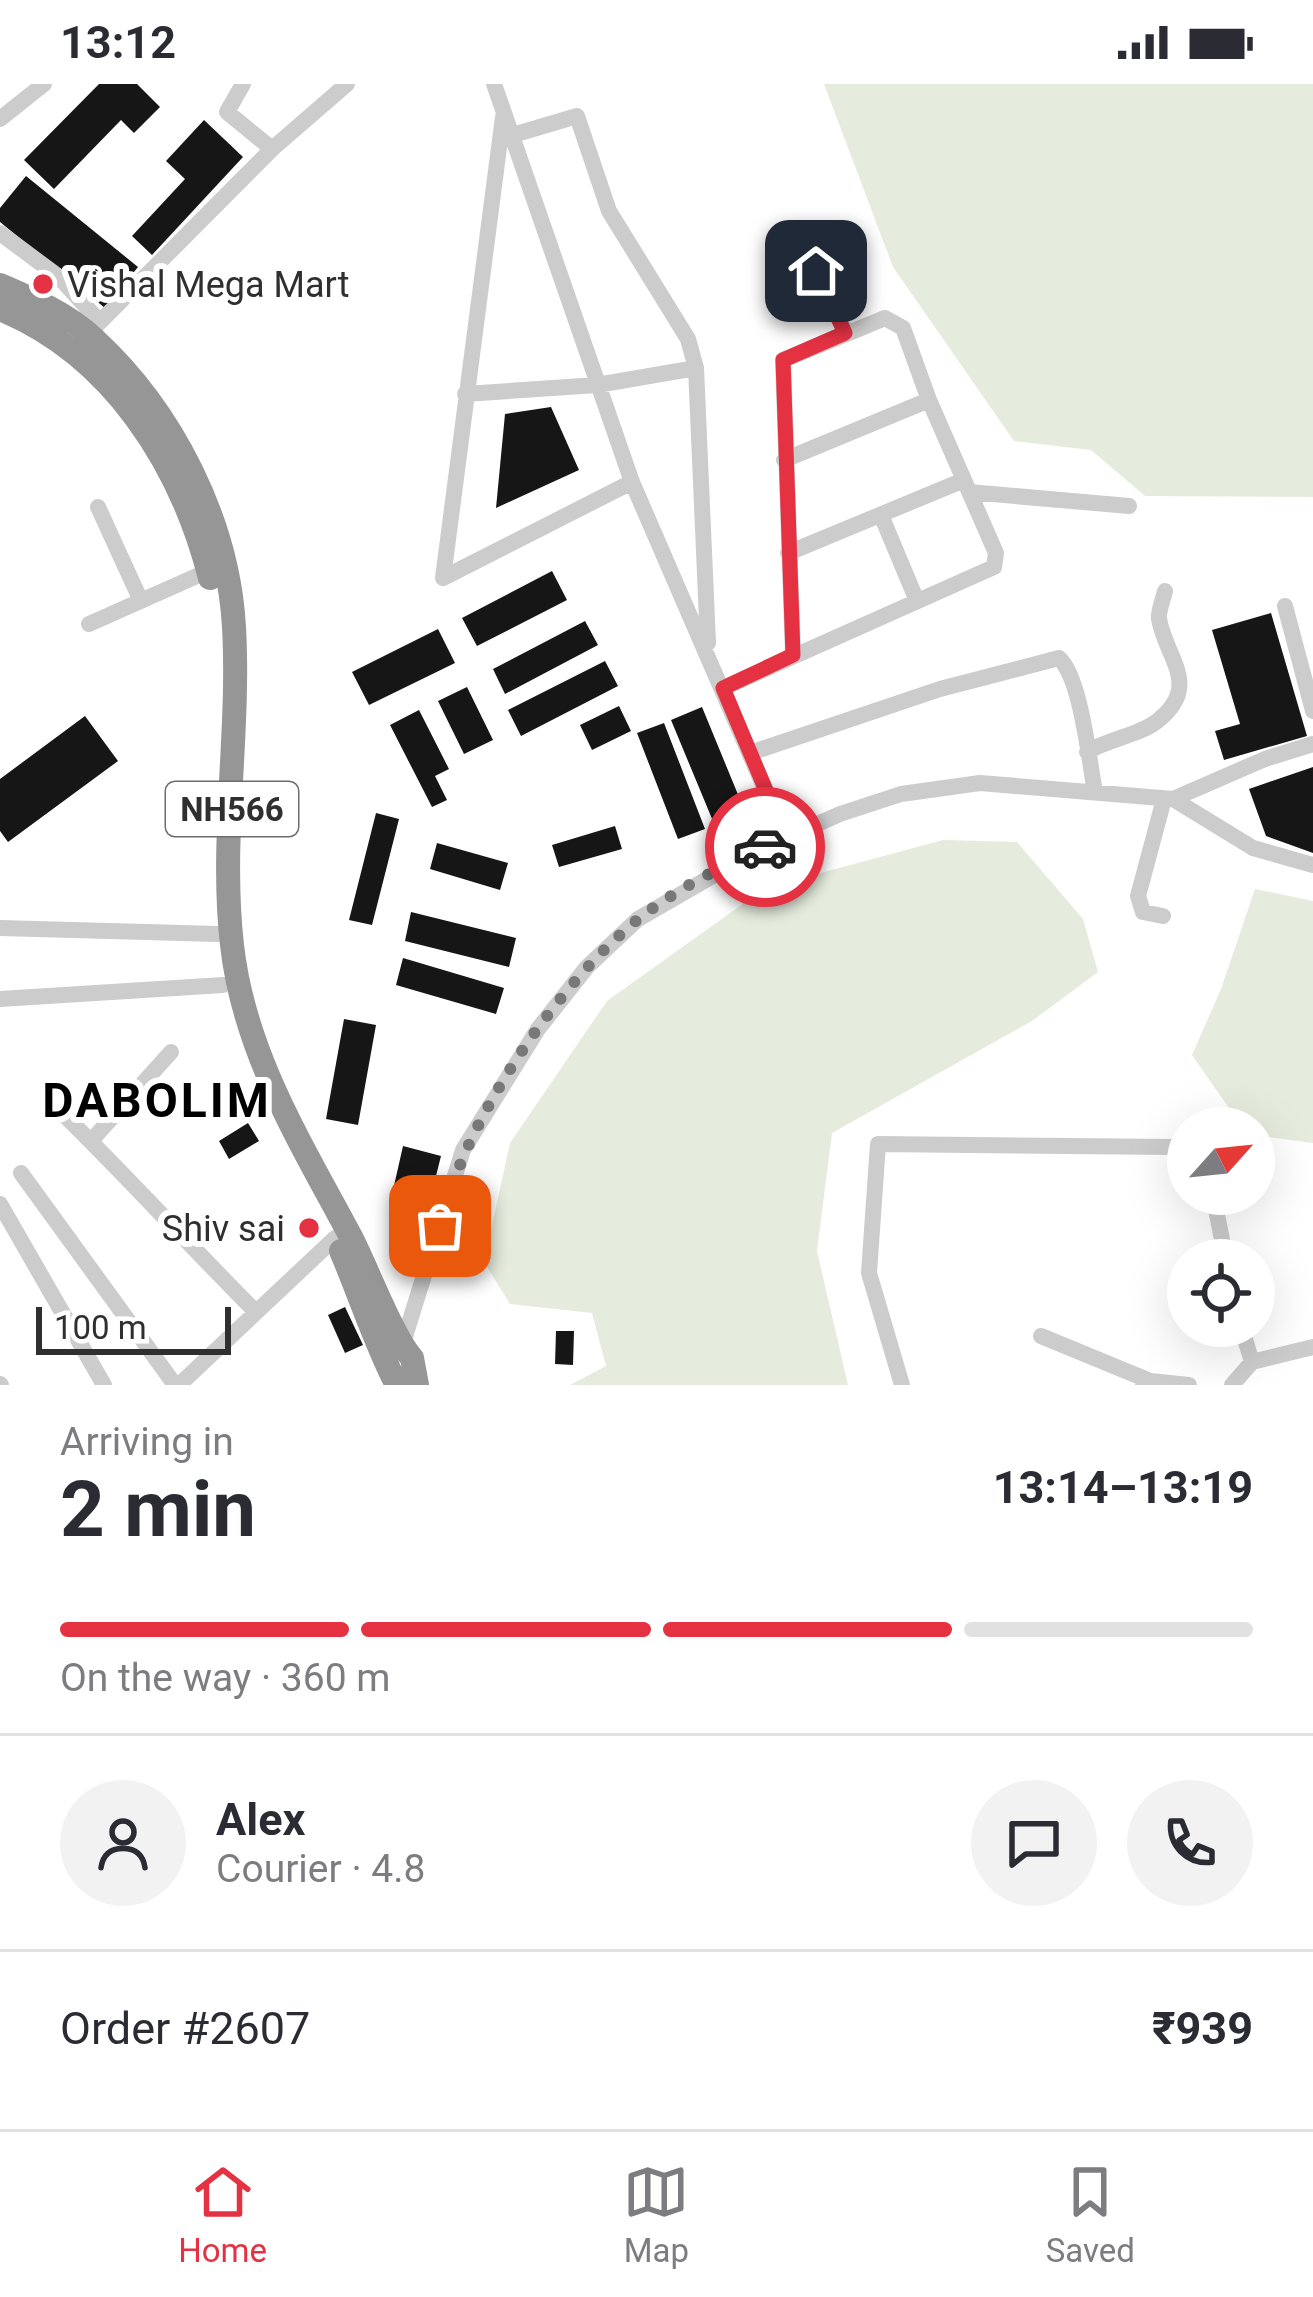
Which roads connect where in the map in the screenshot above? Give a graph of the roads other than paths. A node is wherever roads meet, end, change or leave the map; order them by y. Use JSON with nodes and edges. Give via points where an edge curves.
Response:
{"nodes":[{"id":1,"x":44,"y":84,"type":"edge"},
{"id":2,"x":243,"y":84,"type":"edge"},
{"id":3,"x":347,"y":84,"type":"edge"},
{"id":4,"x":494,"y":84,"type":"edge"},
{"id":5,"x":504,"y":110,"type":"junction"},
{"id":6,"x":0,"y":119,"type":"edge"},
{"id":7,"x":513,"y":135,"type":"junction"},
{"id":8,"x":272,"y":148,"type":"junction"},
{"id":9,"x":0,"y":232,"type":"edge"},
{"id":10,"x":816,"y":271,"type":"dead end"},
{"id":11,"x":0,"y":285,"type":"edge"},
{"id":12,"x":0,"y":309,"type":"edge"},
{"id":13,"x":94,"y":328,"type":"junction"},
{"id":14,"x":845,"y":333,"type":"junction"},
{"id":15,"x":696,"y":368,"type":"junction"},
{"id":16,"x":597,"y":385,"type":"junction"},
{"id":17,"x":465,"y":394,"type":"junction"},
{"id":18,"x":929,"y":400,"type":"junction"},
{"id":19,"x":784,"y":460,"type":"junction"},
{"id":20,"x":632,"y":482,"type":"junction"},
{"id":21,"x":966,"y":486,"type":"junction"},
{"id":22,"x":1129,"y":506,"type":"dead end"},
{"id":23,"x":98,"y":507,"type":"dead end"},
{"id":24,"x":881,"y":515,"type":"junction"},
{"id":25,"x":788,"y":553,"type":"junction"},
{"id":26,"x":208,"y":571,"type":"junction"},
{"id":27,"x":1165,"y":591,"type":"dead end"},
{"id":28,"x":141,"y":601,"type":"junction"},
{"id":29,"x":916,"y":601,"type":"junction"},
{"id":30,"x":1285,"y":607,"type":"dead end"},
{"id":31,"x":88,"y":624,"type":"dead end"},
{"id":32,"x":709,"y":655,"type":"junction"},
{"id":33,"x":793,"y":655,"type":"junction"},
{"id":34,"x":723,"y":688,"type":"junction"},
{"id":35,"x":1313,"y":711,"type":"edge"},
{"id":36,"x":1313,"y":744,"type":"edge"},
{"id":37,"x":1087,"y":752,"type":"junction"},
{"id":38,"x":750,"y":753,"type":"junction"},
{"id":39,"x":1095,"y":792,"type":"junction"},
{"id":40,"x":1169,"y":799,"type":"junction"},
{"id":41,"x":786,"y":838,"type":"junction"},
{"id":42,"x":1313,"y":865,"type":"edge"},
{"id":43,"x":1163,"y":916,"type":"dead end"},
{"id":44,"x":0,"y":928,"type":"edge"},
{"id":45,"x":218,"y":934,"type":"junction"},
{"id":46,"x":223,"y":985,"type":"junction"},
{"id":47,"x":0,"y":999,"type":"edge"},
{"id":48,"x":171,"y":1052,"type":"dead end"},
{"id":49,"x":57,"y":1108,"type":"dead end"},
{"id":50,"x":91,"y":1141,"type":"junction"},
{"id":51,"x":1167,"y":1147,"type":"edge"},
{"id":52,"x":21,"y":1173,"type":"dead end"},
{"id":53,"x":0,"y":1204,"type":"edge"},
{"id":54,"x":335,"y":1238,"type":"junction"},
{"id":55,"x":255,"y":1311,"type":"junction"},
{"id":56,"x":1041,"y":1336,"type":"dead end"},
{"id":57,"x":1247,"y":1347,"type":"edge"},
{"id":58,"x":1313,"y":1347,"type":"edge"},
{"id":59,"x":1252,"y":1362,"type":"junction"},
{"id":60,"x":405,"y":1370,"type":"edge"},
{"id":61,"x":1146,"y":1383,"type":"edge"},
{"id":62,"x":104,"y":1385,"type":"edge"},
{"id":63,"x":177,"y":1385,"type":"edge"},
{"id":64,"x":902,"y":1385,"type":"edge"},
{"id":65,"x":1189,"y":1385,"type":"edge"},
{"id":66,"x":1232,"y":1385,"type":"edge"}],
"edges":[{"from":1,"to":6,"type":"street"},
{"from":2,"to":8,"type":"street","via":[[227,112]]},
{"from":3,"to":8,"type":"street"},
{"from":4,"to":5,"type":"street"},
{"from":5,"to":7,"type":"street"},
{"from":5,"to":17,"type":"street"},
{"from":7,"to":15,"type":"street","via":[[577,116],[609,211],[688,339]]},
{"from":7,"to":16,"type":"street"},
{"from":8,"to":13,"type":"street"},
{"from":9,"to":13,"type":"street","via":[[59,277]]},
{"from":10,"to":14,"type":"street"},
{"from":11,"to":13,"type":"highway","number":"NH566"},
{"from":12,"to":26,"type":"highway","number":"NH566","via":[[78,356],[133,415],[179,487]]},
{"from":13,"to":60,"type":"highway","number":"NH566","via":[[156,408],[191,469],[218,543],[234,623],[228,888],[241,1003],[269,1082]]},
{"from":14,"to":18,"type":"street","via":[[885,318],[903,328]]},
{"from":14,"to":19,"type":"street","via":[[783,360]]},
{"from":15,"to":16,"type":"street"},
{"from":15,"to":32,"type":"street"},
{"from":16,"to":17,"type":"street"},
{"from":16,"to":20,"type":"street"},
{"from":17,"to":20,"type":"street","via":[[442,578]]},
{"from":18,"to":19,"type":"street"},
{"from":18,"to":21,"type":"street"},
{"from":19,"to":25,"type":"street"},
{"from":20,"to":32,"type":"street"},
{"from":21,"to":22,"type":"street"},
{"from":21,"to":24,"type":"street"},
{"from":21,"to":29,"type":"street","via":[[996,553],[994,567]]},
{"from":23,"to":28,"type":"street"},
{"from":24,"to":25,"type":"street"},
{"from":24,"to":29,"type":"street"},
{"from":25,"to":33,"type":"street"},
{"from":26,"to":28,"type":"street"},
{"from":26,"to":45,"type":"highway","number":"NH566","via":[[221,662]]},
{"from":27,"to":37,"type":"street","via":[[1158,616],[1178,664],[1173,705],[1154,724]]},
{"from":28,"to":31,"type":"street"},
{"from":29,"to":33,"type":"street"},
{"from":30,"to":35,"type":"street"},
{"from":32,"to":34,"type":"street"},
{"from":33,"to":34,"type":"street"},
{"from":34,"to":38,"type":"street"},
{"from":36,"to":40,"type":"street"},
{"from":37,"to":38,"type":"street","via":[[1059,658]]},
{"from":37,"to":39,"type":"street"},
{"from":38,"to":41,"type":"street"},
{"from":39,"to":40,"type":"street"},
{"from":39,"to":41,"type":"street","via":[[980,783],[901,794]]},
{"from":40,"to":42,"type":"street","via":[[1253,848]]},
{"from":40,"to":43,"type":"street","via":[[1138,896],[1143,912]]},
{"from":41,"to":60,"type":"street","via":[[638,919],[538,1029],[463,1150]]},
{"from":44,"to":45,"type":"street"},
{"from":45,"to":46,"type":"highway","number":"NH566"},
{"from":46,"to":47,"type":"street"},
{"from":46,"to":54,"type":"highway","number":"NH566","via":[[245,1068]]},
{"from":48,"to":50,"type":"street"},
{"from":49,"to":50,"type":"street"},
{"from":50,"to":55,"type":"street"},
{"from":51,"to":64,"type":"street","via":[[878,1144],[869,1274]]},
{"from":52,"to":63,"type":"street"},
{"from":53,"to":62,"type":"street"},
{"from":54,"to":55,"type":"street"},
{"from":54,"to":60,"type":"highway","number":"NH566"},
{"from":55,"to":63,"type":"street"},
{"from":56,"to":61,"type":"street"},
{"from":57,"to":59,"type":"street"},
{"from":58,"to":59,"type":"street"},
{"from":59,"to":66,"type":"street"},
{"from":61,"to":65,"type":"street"}]}
